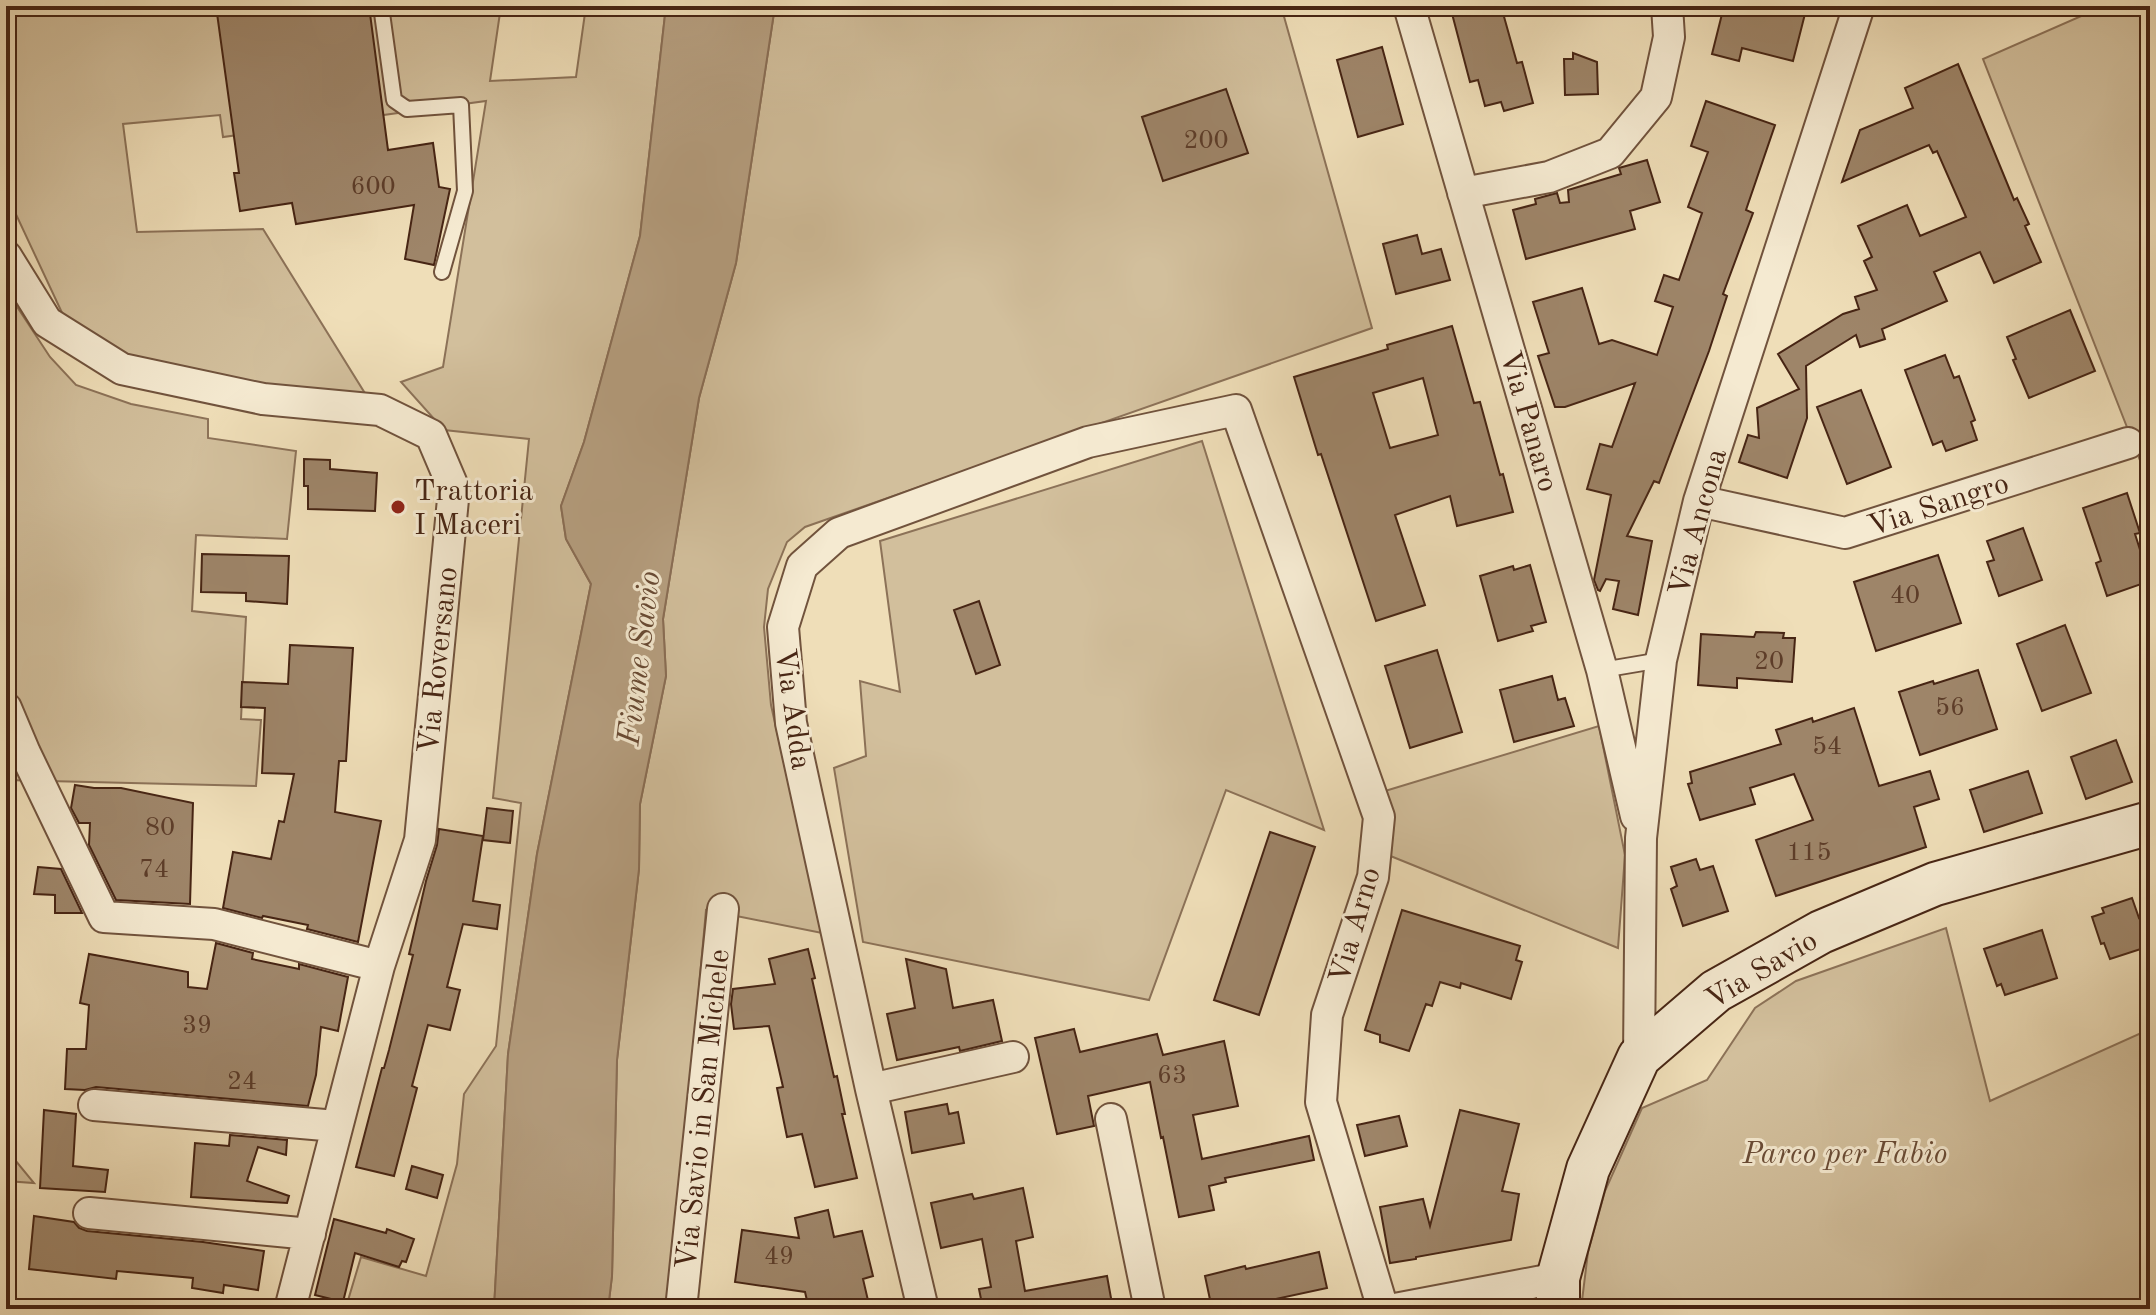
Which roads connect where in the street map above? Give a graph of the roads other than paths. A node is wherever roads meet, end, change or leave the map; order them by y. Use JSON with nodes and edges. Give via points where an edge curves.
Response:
{"nodes":[{"id":1,"x":381,"y":6,"type":"edge"},
{"id":2,"x":1409,"y":6,"type":"edge"},
{"id":3,"x":1667,"y":6,"type":"edge"},
{"id":4,"x":1859,"y":6,"type":"edge"},
{"id":5,"x":1463,"y":193,"type":"junction"},
{"id":6,"x":6,"y":256,"type":"edge"},
{"id":7,"x":442,"y":272,"type":"dead end"},
{"id":8,"x":1236,"y":410,"type":"joint"},
{"id":9,"x":2128,"y":443,"type":"dead end"},
{"id":10,"x":1699,"y":501,"type":"junction"},
{"id":11,"x":1661,"y":660,"type":"junction"},
{"id":12,"x":1602,"y":670,"type":"junction"},
{"id":13,"x":6,"y":708,"type":"edge"},
{"id":14,"x":2150,"y":823,"type":"edge"},
{"id":15,"x":1641,"y":838,"type":"junction"},
{"id":16,"x":723,"y":909,"type":"dead end"},
{"id":17,"x":379,"y":966,"type":"junction"},
{"id":18,"x":1013,"y":1057,"type":"dead end"},
{"id":19,"x":1639,"y":1057,"type":"junction"},
{"id":20,"x":871,"y":1089,"type":"junction"},
{"id":21,"x":94,"y":1105,"type":"dead end"},
{"id":22,"x":1111,"y":1119,"type":"dead end"},
{"id":23,"x":336,"y":1126,"type":"junction"},
{"id":24,"x":89,"y":1213,"type":"dead end"},
{"id":25,"x":310,"y":1234,"type":"junction"},
{"id":26,"x":1558,"y":1294,"type":"edge"},
{"id":27,"x":290,"y":1309,"type":"edge"},
{"id":28,"x":681,"y":1309,"type":"edge"},
{"id":29,"x":923,"y":1309,"type":"edge"},
{"id":30,"x":1150,"y":1309,"type":"edge"},
{"id":31,"x":1383,"y":1309,"type":"edge"},
{"id":32,"x":1395,"y":1309,"type":"edge"}],
"edges":[{"from":1,"to":7,"type":"lane","via":[[394,100],[407,109],[461,105],[465,191]]},
{"from":2,"to":5,"type":"street","name":"Via Panaro"},
{"from":3,"to":5,"type":"street","via":[[1669,37],[1656,97],[1610,153],[1549,177]]},
{"from":4,"to":10,"type":"street","name":"Via Ancona"},
{"from":5,"to":12,"type":"street","name":"Via Panaro"},
{"from":6,"to":17,"type":"street","name":"Via Roversano","via":[[47,322],[122,369],[263,399],[380,410],[431,435],[454,489],[420,840]]},
{"from":8,"to":20,"type":"street","name":"Via Adda","via":[[1088,442],[839,533],[802,566],[783,627],[791,723]]},
{"from":8,"to":31,"type":"street","name":"Via Arno","via":[[1379,817],[1373,877],[1327,1015],[1321,1102]]},
{"from":9,"to":10,"type":"street","name":"Via Sangro","via":[[1845,533]]},
{"from":10,"to":11,"type":"street","name":"Via Ancona"},
{"from":11,"to":12,"type":"lane"},
{"from":11,"to":15,"type":"street","name":"Via Ancona"},
{"from":12,"to":15,"type":"street","name":"Via Panaro"},
{"from":13,"to":17,"type":"street","via":[[104,917],[214,924]]},
{"from":14,"to":19,"type":"street","name":"Via Savio","via":[[1935,884],[1821,932],[1716,991]]},
{"from":15,"to":19,"type":"street","name":"Via Ancona"},
{"from":16,"to":28,"type":"street","name":"Via Savio in San Michele"},
{"from":17,"to":23,"type":"street","name":"Via Roversano"},
{"from":18,"to":20,"type":"street"},
{"from":19,"to":26,"type":"street","name":"Via Savio","via":[[1588,1169]]},
{"from":20,"to":29,"type":"street","name":"Via Adda"},
{"from":21,"to":23,"type":"street"},
{"from":22,"to":30,"type":"street"},
{"from":23,"to":25,"type":"street","name":"Via Roversano"},
{"from":24,"to":25,"type":"street"},
{"from":25,"to":27,"type":"street","name":"Via Roversano"},
{"from":26,"to":32,"type":"street"}]}
